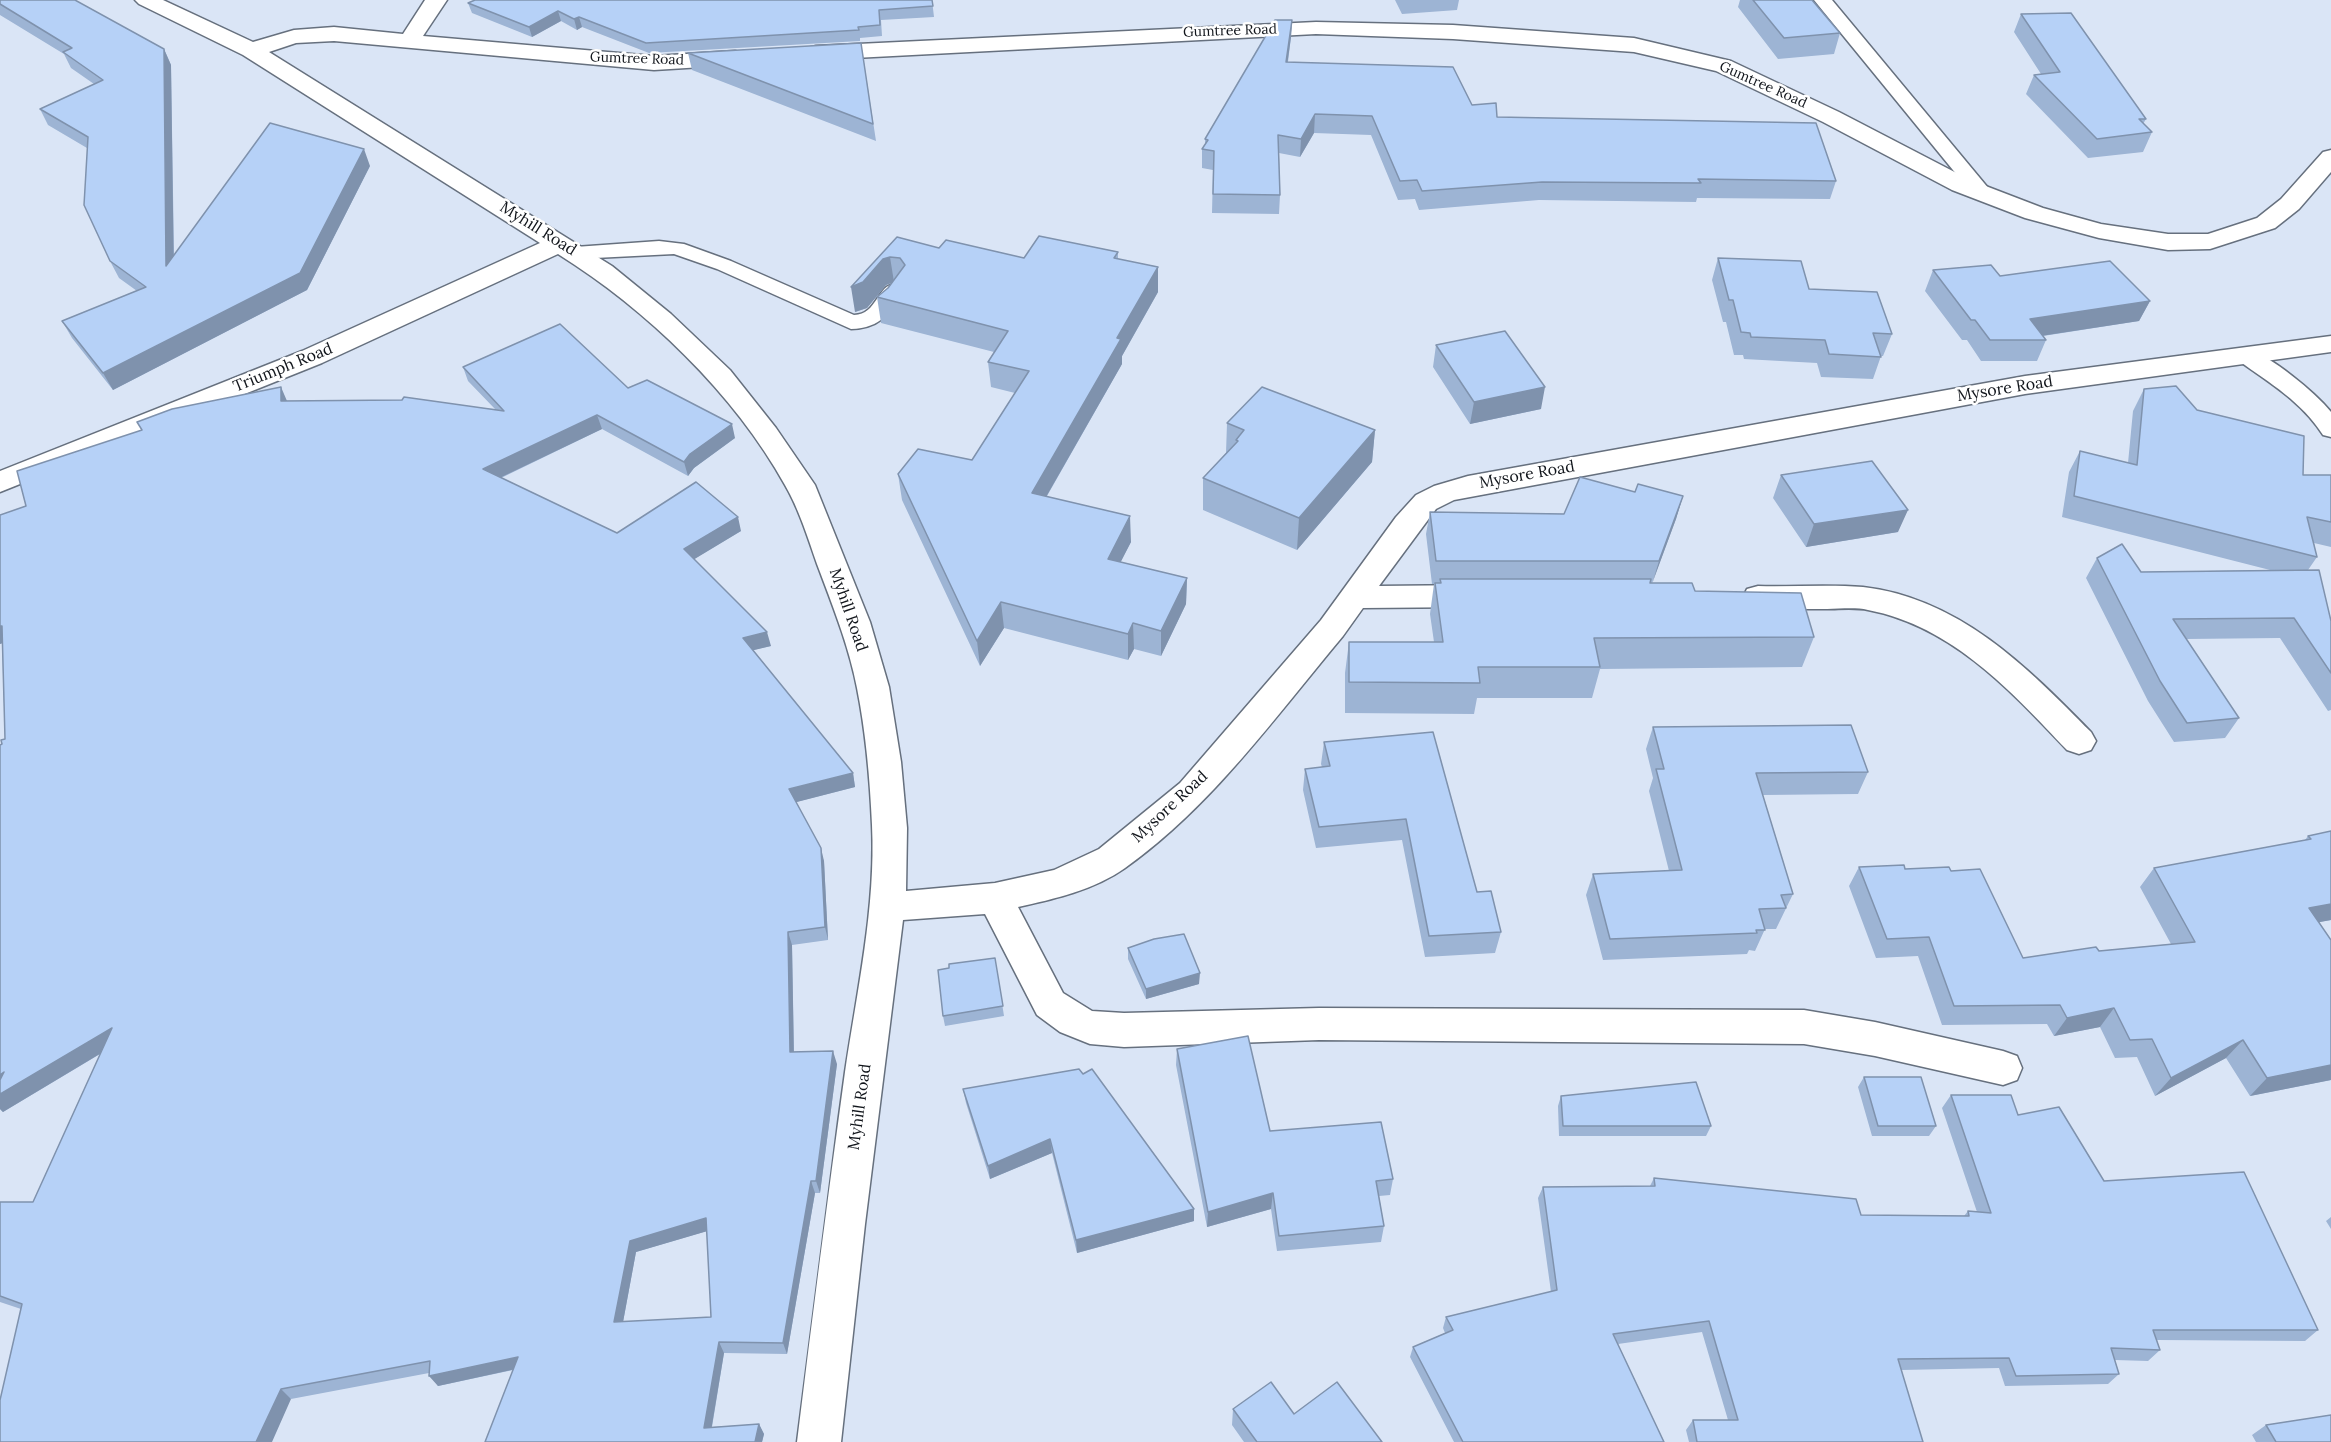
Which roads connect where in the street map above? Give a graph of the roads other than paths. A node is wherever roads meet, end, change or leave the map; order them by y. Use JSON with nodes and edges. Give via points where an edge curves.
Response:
{"nodes":[{"id":1,"x":146,"y":0,"type":"edge"},
{"id":2,"x":436,"y":0,"type":"edge"},
{"id":3,"x":1823,"y":0,"type":"edge"},
{"id":4,"x":410,"y":39,"type":"junction"},
{"id":5,"x":251,"y":50,"type":"junction"},
{"id":6,"x":792,"y":55,"type":"edge"},
{"id":7,"x":757,"y":57,"type":"edge"},
{"id":8,"x":2331,"y":157,"type":"edge"},
{"id":9,"x":1982,"y":193,"type":"junction"},
{"id":10,"x":568,"y":248,"type":"junction"},
{"id":11,"x":895,"y":289,"type":"edge"},
{"id":12,"x":2331,"y":344,"type":"edge"},
{"id":13,"x":2247,"y":356,"type":"junction"},
{"id":14,"x":2331,"y":430,"type":"edge"},
{"id":15,"x":0,"y":482,"type":"edge"},
{"id":16,"x":1504,"y":596,"type":"edge"},
{"id":17,"x":1354,"y":597,"type":"junction"},
{"id":18,"x":1735,"y":597,"type":"edge"},
{"id":19,"x":2079,"y":741,"type":"dead end"},
{"id":20,"x":995,"y":898,"type":"junction"},
{"id":21,"x":887,"y":907,"type":"junction"},
{"id":22,"x":2003,"y":1068,"type":"dead end"},
{"id":23,"x":819,"y":1442,"type":"edge"}],
"edges":[{"from":1,"to":5,"type":"street"},
{"from":2,"to":4,"type":"street"},
{"from":3,"to":9,"type":"lane"},
{"from":4,"to":5,"type":"street","name":"Gumtree Road","via":[[313,35],[274,41]]},
{"from":4,"to":7,"type":"street","name":"Gumtree Road","via":[[654,63]]},
{"from":5,"to":10,"type":"street","name":"Myhill Road"},
{"from":6,"to":9,"type":"street","name":"Gumtree Road","via":[[1316,28],[1453,32],[1634,45],[1723,66]]},
{"from":8,"to":9,"type":"street","name":"Gumtree Road","via":[[2290,204],[2266,223],[2210,241],[2168,242],[2099,231]]},
{"from":10,"to":11,"type":"lane","via":[[677,248],[850,322],[871,320]]},
{"from":10,"to":15,"type":"street","name":"Triumph Road","via":[[312,357]]},
{"from":10,"to":21,"type":"street","name":"Myhill Road","via":[[603,271],[662,320],[720,376],[800,485],[854,622],[873,687],[890,828]]},
{"from":12,"to":13,"type":"street","name":"Mysore Road"},
{"from":13,"to":14,"type":"lane","via":[[2310,405]]},
{"from":13,"to":17,"type":"street","name":"Mysore Road","via":[[2025,385],[1468,486],[1426,502]]},
{"from":16,"to":17,"type":"street"},
{"from":17,"to":20,"type":"street","name":"Mysore Road","via":[[1192,792],[1147,831],[1111,859],[1062,883]]},
{"from":18,"to":19,"type":"street","via":[[1866,599],[1908,609],[1980,645]]},
{"from":20,"to":21,"type":"street","name":"Mysore Road"},
{"from":20,"to":22,"type":"street","via":[[1050,1004],[1090,1027],[1124,1030],[1455,1024],[1804,1028],[1875,1039]]},
{"from":21,"to":23,"type":"street","name":"Myhill Road"}]}
